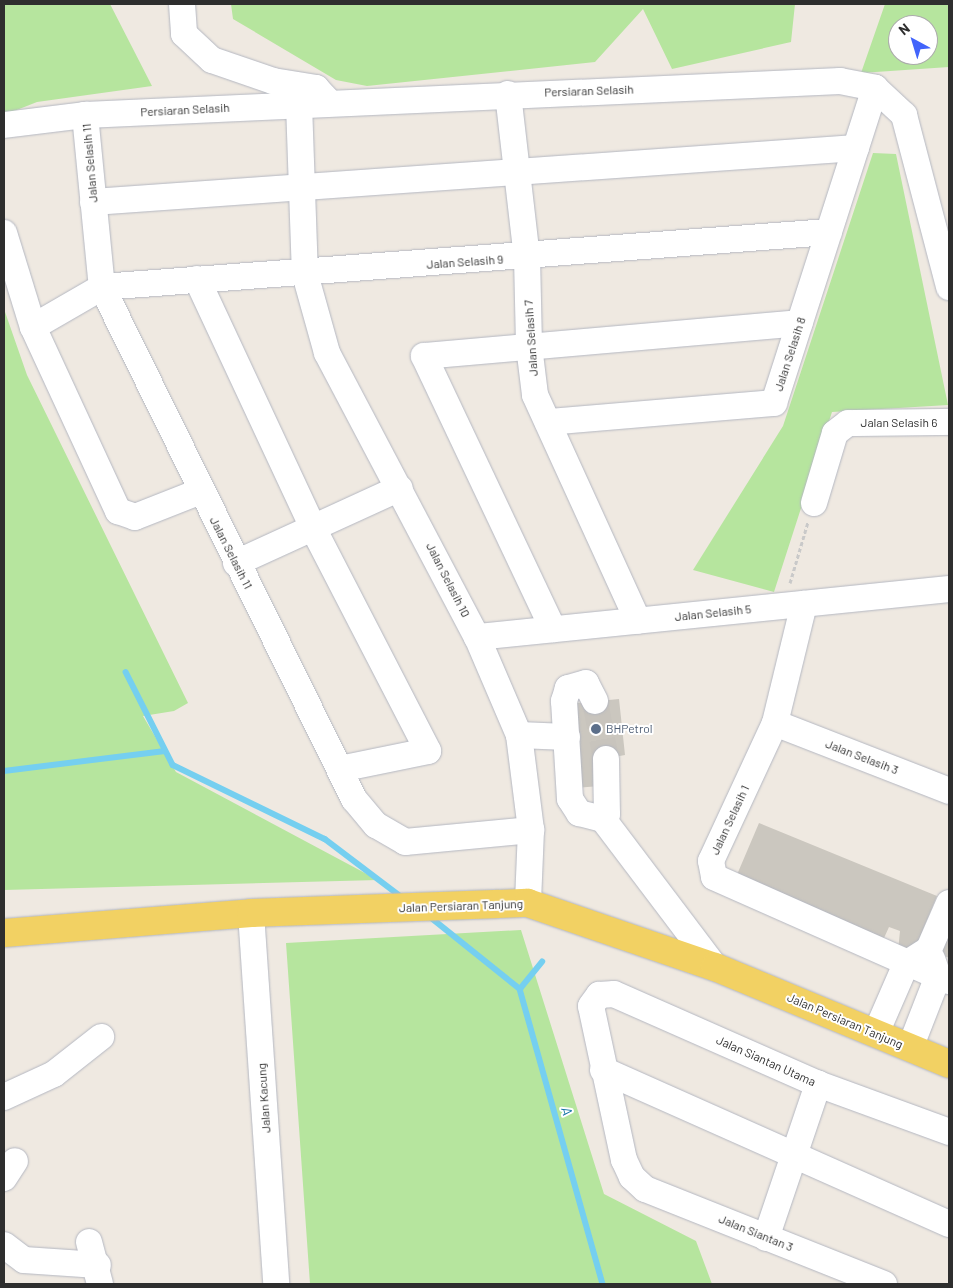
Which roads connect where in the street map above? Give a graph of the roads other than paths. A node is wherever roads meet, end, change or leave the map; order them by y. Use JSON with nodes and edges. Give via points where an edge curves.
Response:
{"nodes":[{"id":1,"x":182,"y":4,"type":"edge"},
{"id":2,"x":875,"y":88,"type":"junction"},
{"id":3,"x":508,"y":94,"type":"junction"},
{"id":4,"x":330,"y":102,"type":"junction"},
{"id":5,"x":299,"y":104,"type":"junction"},
{"id":6,"x":85,"y":115,"type":"junction"},
{"id":7,"x":4,"y":125,"type":"edge"},
{"id":8,"x":856,"y":148,"type":"junction"},
{"id":9,"x":520,"y":174,"type":"junction"},
{"id":10,"x":303,"y":187,"type":"junction"},
{"id":11,"x":93,"y":202,"type":"junction"},
{"id":12,"x":829,"y":232,"type":"junction"},
{"id":13,"x":4,"y":233,"type":"edge"},
{"id":14,"x":527,"y":257,"type":"junction"},
{"id":15,"x":305,"y":274,"type":"junction"},
{"id":16,"x":196,"y":279,"type":"junction"},
{"id":17,"x":102,"y":287,"type":"junction"},
{"id":18,"x":949,"y":287,"type":"edge"},
{"id":19,"x":800,"y":323,"type":"junction"},
{"id":20,"x":33,"y":328,"type":"junction"},
{"id":21,"x":529,"y":346,"type":"junction"},
{"id":22,"x":548,"y":422,"type":"junction"},
{"id":23,"x":949,"y":422,"type":"edge"},
{"id":24,"x":400,"y":488,"type":"junction"},
{"id":25,"x":201,"y":492,"type":"junction"},
{"id":26,"x":814,"y":503,"type":"road end"},
{"id":27,"x":313,"y":528,"type":"junction"},
{"id":28,"x":236,"y":563,"type":"junction"},
{"id":29,"x":949,"y":589,"type":"edge"},
{"id":30,"x":793,"y":605,"type":"junction"},
{"id":31,"x":638,"y":621,"type":"junction"},
{"id":32,"x":553,"y":629,"type":"junction"},
{"id":33,"x":477,"y":637,"type":"junction"},
{"id":34,"x":595,"y":701,"type":"tunnel mouth"},
{"id":35,"x":775,"y":723,"type":"junction"},
{"id":36,"x":519,"y":735,"type":"junction"},
{"id":37,"x":567,"y":737,"type":"junction"},
{"id":38,"x":606,"y":759,"type":"tunnel mouth"},
{"id":39,"x":340,"y":769,"type":"junction"},
{"id":40,"x":949,"y":790,"type":"edge"},
{"id":41,"x":603,"y":819,"type":"junction"},
{"id":42,"x":530,"y":830,"type":"junction"},
{"id":43,"x":528,"y":903,"type":"junction"},
{"id":44,"x":949,"y":903,"type":"edge"},
{"id":45,"x":251,"y":912,"type":"junction"},
{"id":46,"x":4,"y":933,"type":"edge"},
{"id":47,"x":929,"y":949,"type":"junction"},
{"id":48,"x":906,"y":964,"type":"junction"},
{"id":49,"x":715,"y":967,"type":"junction"},
{"id":50,"x":943,"y":979,"type":"edge"},
{"id":51,"x":876,"y":1033,"type":"junction"},
{"id":52,"x":101,"y":1038,"type":"dead end"},
{"id":53,"x":910,"y":1048,"type":"junction"},
{"id":54,"x":949,"y":1064,"type":"edge"},
{"id":55,"x":603,"y":1070,"type":"junction"},
{"id":56,"x":818,"y":1084,"type":"junction"},
{"id":57,"x":4,"y":1097,"type":"edge"},
{"id":58,"x":949,"y":1132,"type":"edge"},
{"id":59,"x":795,"y":1154,"type":"junction"},
{"id":60,"x":949,"y":1224,"type":"edge"},
{"id":61,"x":766,"y":1238,"type":"junction"},
{"id":62,"x":4,"y":1245,"type":"edge"},
{"id":63,"x":96,"y":1264,"type":"edge"},
{"id":64,"x":276,"y":1284,"type":"edge"},
{"id":65,"x":884,"y":1284,"type":"edge"}],
"edges":[{"from":1,"to":4,"type":"street","via":[[184,34],[212,60],[273,81],[316,88]]},
{"from":2,"to":3,"type":"street","name":"Persiaran Selasih","via":[[840,81]]},
{"from":2,"to":8,"type":"street","name":"Jalan Selasih 8"},
{"from":2,"to":18,"type":"street","via":[[904,115]]},
{"from":3,"to":4,"type":"street","name":"Persiaran Selasih"},
{"from":3,"to":9,"type":"street","name":"Jalan Selasih 7"},
{"from":4,"to":5,"type":"street","name":"Persiaran Selasih"},
{"from":5,"to":6,"type":"street","name":"Persiaran Selasih"},
{"from":5,"to":10,"type":"street","name":"Jalan Selasih 10"},
{"from":6,"to":7,"type":"street","name":"Persiaran Selasih"},
{"from":6,"to":11,"type":"street","name":"Jalan Selasih 11"},
{"from":8,"to":9,"type":"street"},
{"from":8,"to":12,"type":"street","name":"Jalan Selasih 8"},
{"from":9,"to":10,"type":"street"},
{"from":9,"to":14,"type":"street","name":"Jalan Selasih 7"},
{"from":10,"to":11,"type":"street"},
{"from":10,"to":15,"type":"street","name":"Jalan Selasih 10"},
{"from":11,"to":17,"type":"street","name":"Jalan Selasih 11"},
{"from":12,"to":14,"type":"street","name":"Jalan Selasih 9"},
{"from":12,"to":19,"type":"street","name":"Jalan Selasih 8"},
{"from":13,"to":20,"type":"street"},
{"from":14,"to":15,"type":"street","name":"Jalan Selasih 9"},
{"from":14,"to":21,"type":"street","name":"Jalan Selasih 7"},
{"from":15,"to":16,"type":"street","name":"Jalan Selasih 9"},
{"from":15,"to":24,"type":"street","name":"Jalan Selasih 10","via":[[327,353]]},
{"from":16,"to":17,"type":"street","name":"Jalan Selasih 9"},
{"from":16,"to":27,"type":"street"},
{"from":17,"to":20,"type":"street"},
{"from":17,"to":25,"type":"street","name":"Jalan Selasih 11"},
{"from":19,"to":21,"type":"street"},
{"from":19,"to":22,"type":"street","name":"Jalan Selasih 8","via":[[774,403]]},
{"from":20,"to":25,"type":"street","via":[[122,516],[135,517]]},
{"from":21,"to":22,"type":"street","name":"Jalan Selasih 7","via":[[535,395]]},
{"from":21,"to":32,"type":"street","via":[[424,356]]},
{"from":22,"to":31,"type":"street","name":"Jalan Selasih 7"},
{"from":23,"to":26,"type":"street","name":"Jalan Selasih 6","via":[[848,423],[835,433]]},
{"from":24,"to":27,"type":"street"},
{"from":24,"to":33,"type":"street","name":"Jalan Selasih 10"},
{"from":25,"to":28,"type":"street","name":"Jalan Selasih 11"},
{"from":27,"to":28,"type":"street"},
{"from":27,"to":39,"type":"street","via":[[428,751]]},
{"from":28,"to":39,"type":"street","name":"Jalan Selasih 11"},
{"from":29,"to":30,"type":"street","name":"Jalan Selasih 5"},
{"from":30,"to":31,"type":"street","name":"Jalan Selasih 5"},
{"from":30,"to":35,"type":"street","name":"Jalan Selasih 1"},
{"from":31,"to":32,"type":"street","name":"Jalan Selasih 5"},
{"from":32,"to":33,"type":"street","name":"Jalan Selasih 5"},
{"from":33,"to":36,"type":"street","name":"Jalan Selasih 10"},
{"from":34,"to":37,"type":"street","via":[[586,683],[568,688]]},
{"from":35,"to":40,"type":"street","name":"Jalan Selasih 3"},
{"from":35,"to":48,"type":"street","name":"Jalan Selasih 1","via":[[711,860],[714,877]]},
{"from":36,"to":37,"type":"street"},
{"from":36,"to":42,"type":"street","name":"Jalan Selasih 10"},
{"from":37,"to":41,"type":"street","via":[[570,799],[578,813]]},
{"from":38,"to":41,"type":"street","via":[[607,814]]},
{"from":39,"to":42,"type":"street","name":"Jalan Selasih 11","via":[[354,799],[376,825],[405,842]]},
{"from":41,"to":49,"type":"street","via":[[672,916]]},
{"from":42,"to":43,"type":"street","name":"Jalan Selasih 10"},
{"from":43,"to":45,"type":"main road","name":"Jalan Persiaran Tanjung"},
{"from":43,"to":49,"type":"main road","name":"Jalan Persiaran Tanjung"},
{"from":44,"to":47,"type":"street"},
{"from":45,"to":46,"type":"main road","name":"Jalan Persiaran Tanjung"},
{"from":45,"to":64,"type":"street","name":"Jalan Kacung"},
{"from":47,"to":48,"type":"street"},
{"from":47,"to":50,"type":"street"},
{"from":48,"to":50,"type":"street","name":"Jalan Selasih 1"},
{"from":48,"to":51,"type":"street"},
{"from":49,"to":51,"type":"main road","name":"Jalan Persiaran Tanjung"},
{"from":50,"to":53,"type":"street"},
{"from":51,"to":53,"type":"main road","name":"Jalan Persiaran Tanjung"},
{"from":52,"to":57,"type":"street","via":[[54,1074]]},
{"from":53,"to":54,"type":"main road","name":"Jalan Persiaran Tanjung"},
{"from":55,"to":56,"type":"street","name":"Jalan Siantan Utama","via":[[591,1006],[599,995],[614,994]]},
{"from":55,"to":59,"type":"street"},
{"from":55,"to":61,"type":"street","name":"Jalan Siantan 3","via":[[632,1177],[645,1188]]},
{"from":56,"to":58,"type":"street","name":"Jalan Siantan Utama"},
{"from":56,"to":59,"type":"street"},
{"from":59,"to":60,"type":"street"},
{"from":59,"to":61,"type":"street"},
{"from":61,"to":65,"type":"street","name":"Jalan Siantan 3"},
{"from":62,"to":63,"type":"street","via":[[24,1260]]}]}
